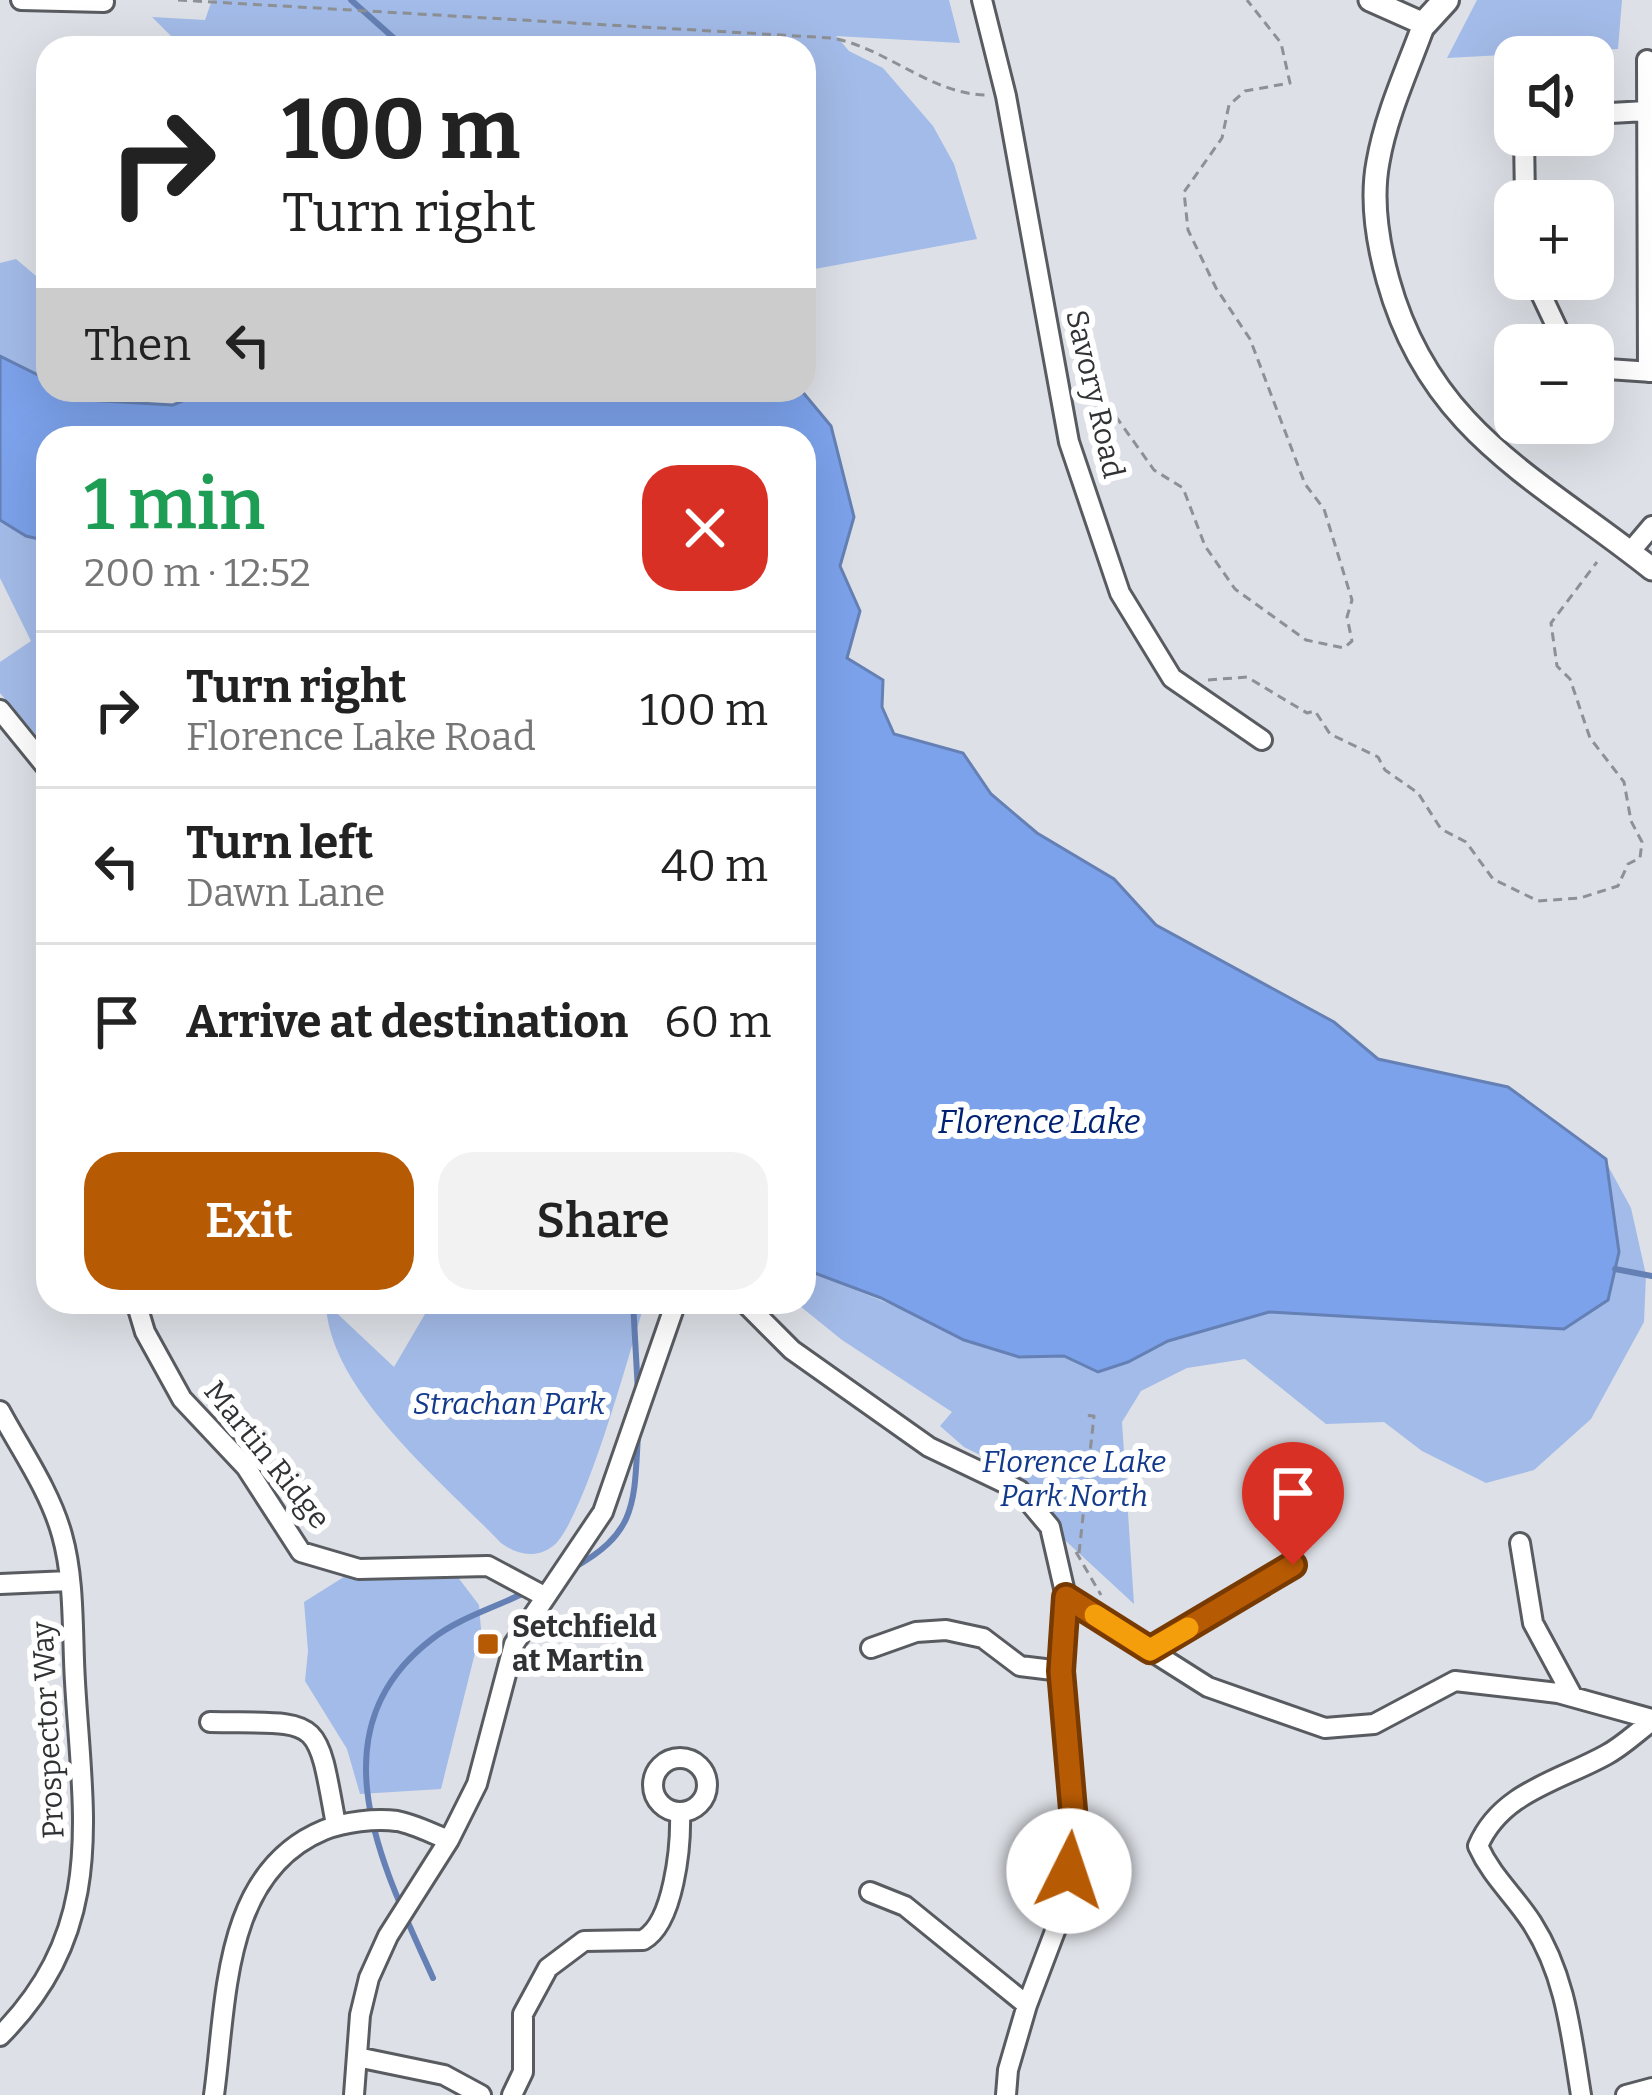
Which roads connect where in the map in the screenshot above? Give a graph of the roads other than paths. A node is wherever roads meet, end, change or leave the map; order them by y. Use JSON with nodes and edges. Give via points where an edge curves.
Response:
{"nodes":[{"id":1,"x":21,"y":0,"type":"edge"},
{"id":2,"x":982,"y":0,"type":"edge"},
{"id":3,"x":1370,"y":0,"type":"edge"},
{"id":4,"x":1446,"y":0,"type":"edge"},
{"id":5,"x":104,"y":2,"type":"edge"},
{"id":6,"x":1429,"y":12,"type":"edge"},
{"id":7,"x":1647,"y":59,"type":"dead end"},
{"id":8,"x":1646,"y":111,"type":"junction"},
{"id":9,"x":1614,"y":113,"type":"edge"},
{"id":10,"x":1614,"y":369,"type":"edge"},
{"id":11,"x":1650,"y":372,"type":"edge"},
{"id":12,"x":1652,"y":526,"type":"edge"},
{"id":13,"x":1630,"y":552,"type":"junction"},
{"id":14,"x":1652,"y":569,"type":"edge"},
{"id":15,"x":0,"y":710,"type":"edge"},
{"id":16,"x":1262,"y":740,"type":"dead end"},
{"id":17,"x":36,"y":754,"type":"edge"},
{"id":18,"x":140,"y":1314,"type":"edge"},
{"id":19,"x":672,"y":1314,"type":"edge"},
{"id":20,"x":756,"y":1314,"type":"edge"},
{"id":21,"x":0,"y":1411,"type":"edge"},
{"id":22,"x":1520,"y":1543,"type":"dead end"},
{"id":23,"x":1293,"y":1565,"type":"dead end"},
{"id":24,"x":70,"y":1581,"type":"junction"},
{"id":25,"x":0,"y":1585,"type":"edge"},
{"id":26,"x":544,"y":1596,"type":"junction"},
{"id":27,"x":1066,"y":1597,"type":"junction"},
{"id":28,"x":872,"y":1648,"type":"dead end"},
{"id":29,"x":1150,"y":1650,"type":"junction"},
{"id":30,"x":1061,"y":1671,"type":"junction"},
{"id":31,"x":1573,"y":1696,"type":"junction"},
{"id":32,"x":1652,"y":1720,"type":"edge"},
{"id":33,"x":210,"y":1722,"type":"dead end"},
{"id":34,"x":680,"y":1813,"type":"dead end"},
{"id":35,"x":336,"y":1825,"type":"junction"},
{"id":36,"x":449,"y":1840,"type":"junction"},
{"id":37,"x":870,"y":1892,"type":"dead end"},
{"id":38,"x":1027,"y":2005,"type":"junction"},
{"id":39,"x":0,"y":2036,"type":"edge"},
{"id":40,"x":357,"y":2057,"type":"junction"},
{"id":41,"x":1652,"y":2088,"type":"edge"},
{"id":42,"x":214,"y":2095,"type":"edge"},
{"id":43,"x":354,"y":2095,"type":"edge"},
{"id":44,"x":481,"y":2095,"type":"edge"},
{"id":45,"x":512,"y":2095,"type":"edge"},
{"id":46,"x":1006,"y":2095,"type":"edge"},
{"id":47,"x":1581,"y":2095,"type":"edge"},
{"id":48,"x":1626,"y":2095,"type":"edge"}],
"edges":[{"from":1,"to":5,"type":"street"},
{"from":2,"to":16,"type":"street","name":"Savory Road","via":[[1069,442],[1120,593],[1172,677]]},
{"from":3,"to":6,"type":"street"},
{"from":4,"to":6,"type":"main road"},
{"from":6,"to":13,"type":"street","via":[[1377,164],[1376,215],[1397,313],[1431,380],[1473,431]]},
{"from":7,"to":8,"type":"street"},
{"from":8,"to":9,"type":"street"},
{"from":8,"to":11,"type":"street"},
{"from":10,"to":11,"type":"street"},
{"from":12,"to":13,"type":"street"},
{"from":13,"to":14,"type":"street"},
{"from":15,"to":17,"type":"street"},
{"from":18,"to":26,"type":"street","name":"Martin Ridge","via":[[182,1399],[246,1467],[301,1552],[359,1569],[488,1566]]},
{"from":19,"to":26,"type":"street","via":[[603,1511]]},
{"from":20,"to":27,"type":"street","via":[[791,1350],[929,1447],[1019,1490],[1050,1527]]},
{"from":21,"to":24,"type":"street","name":"Prospector Way","via":[[49,1501]]},
{"from":22,"to":31,"type":"street","via":[[1532,1623]]},
{"from":23,"to":29,"type":"street"},
{"from":24,"to":25,"type":"street"},
{"from":24,"to":39,"type":"street","name":"Prospector Way","via":[[85,1862],[69,1936],[27,2009]]},
{"from":26,"to":36,"type":"street","via":[[514,1644],[477,1784]]},
{"from":27,"to":29,"type":"street"},
{"from":27,"to":30,"type":"street"},
{"from":28,"to":30,"type":"street","via":[[946,1630],[983,1638],[1020,1666]]},
{"from":29,"to":31,"type":"street","via":[[1208,1687],[1325,1728],[1375,1724],[1455,1681]]},
{"from":30,"to":38,"type":"street","via":[[1075,1833],[1064,1910]]},
{"from":31,"to":32,"type":"street"},
{"from":32,"to":47,"type":"street","via":[[1610,1753],[1519,1796],[1478,1846],[1563,1985]]},
{"from":33,"to":35,"type":"street","via":[[307,1729],[324,1756]]},
{"from":34,"to":45,"type":"street","via":[[660,1927],[643,1940],[599,1937],[559,1956],[524,2014],[524,2072]]},
{"from":35,"to":36,"type":"street","via":[[397,1821]]},
{"from":35,"to":42,"type":"street","via":[[273,1860],[250,1896],[233,1955]]},
{"from":36,"to":40,"type":"street","via":[[378,1957]]},
{"from":37,"to":38,"type":"street","via":[[905,1906]]},
{"from":38,"to":46,"type":"street"},
{"from":40,"to":43,"type":"street"},
{"from":40,"to":44,"type":"street","via":[[444,2074]]},
{"from":41,"to":48,"type":"street"}]}
